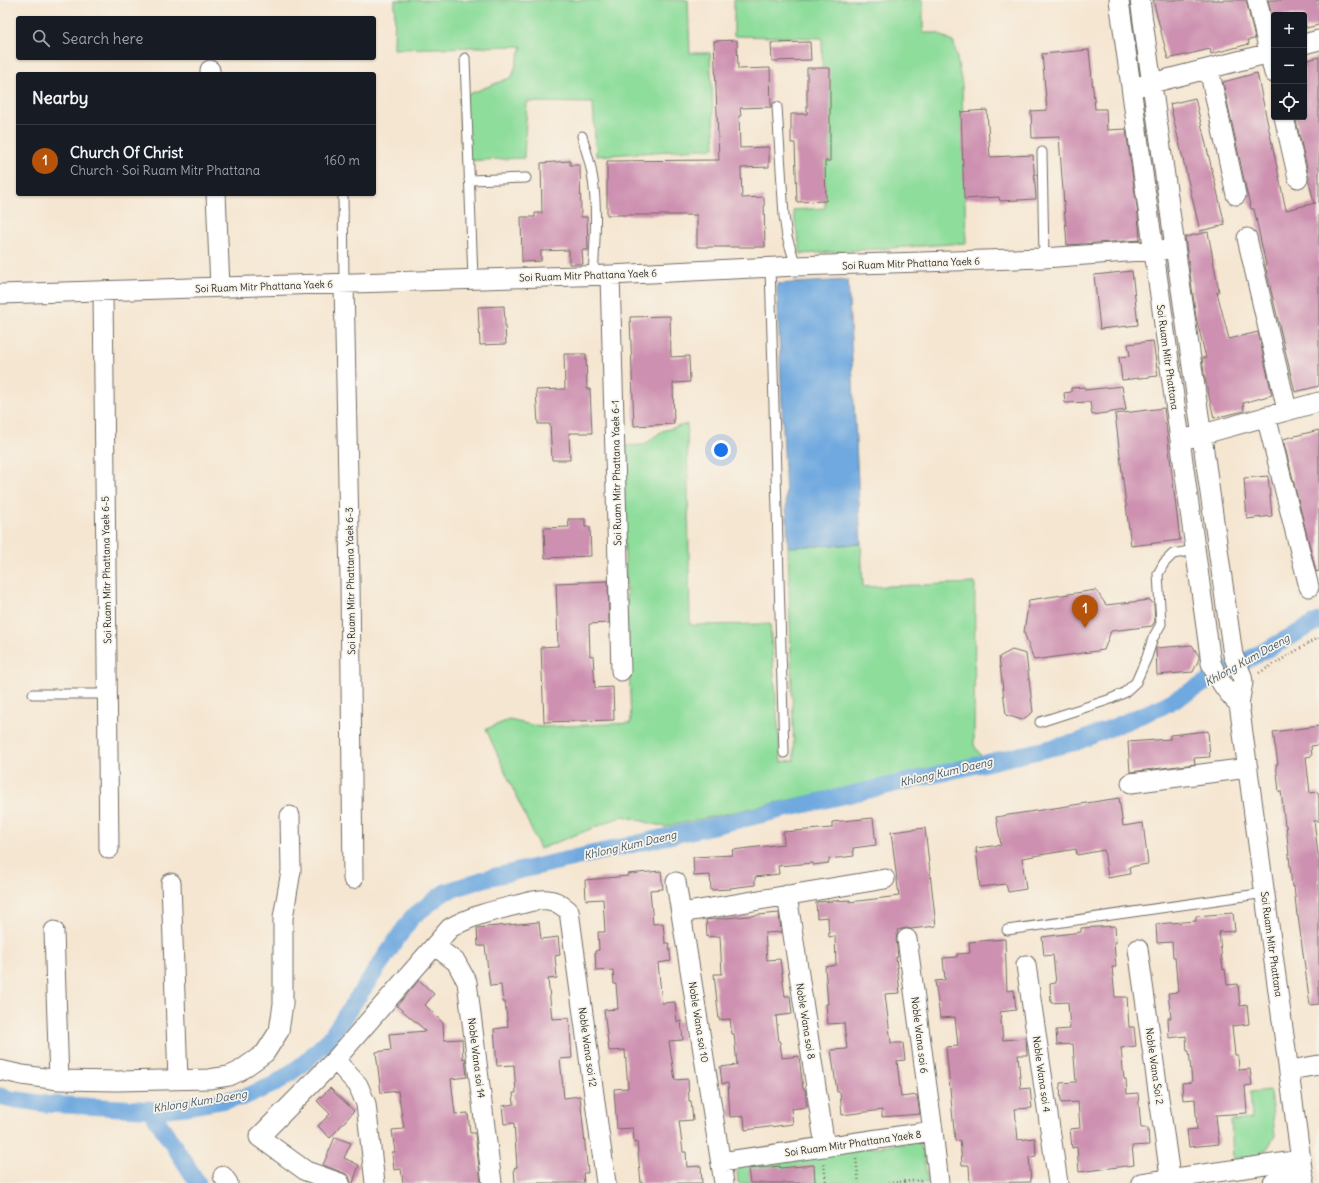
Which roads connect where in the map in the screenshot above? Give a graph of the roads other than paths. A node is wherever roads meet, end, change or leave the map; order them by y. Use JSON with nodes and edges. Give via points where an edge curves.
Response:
{"nodes":[{"id":1,"x":1119,"y":0,"type":"edge"},
{"id":2,"x":1140,"y":0,"type":"edge"},
{"id":3,"x":1256,"y":0,"type":"edge"},
{"id":4,"x":1319,"y":40,"type":"edge"},
{"id":5,"x":1307,"y":43,"type":"edge"},
{"id":6,"x":1271,"y":50,"type":"edge"},
{"id":7,"x":1271,"y":53,"type":"edge"},
{"id":8,"x":465,"y":58,"type":"dead end"},
{"id":9,"x":1209,"y":69,"type":"junction"},
{"id":10,"x":1152,"y":83,"type":"junction"},
{"id":11,"x":1131,"y":88,"type":"junction"},
{"id":12,"x":777,"y":107,"type":"dead end"},
{"id":13,"x":1285,"y":120,"type":"edge"},
{"id":14,"x":582,"y":136,"type":"dead end"},
{"id":15,"x":1042,"y":152,"type":"dead end"},
{"id":16,"x":526,"y":178,"type":"dead end"},
{"id":17,"x":1298,"y":178,"type":"dead end"},
{"id":18,"x":470,"y":180,"type":"junction"},
{"id":19,"x":1236,"y":195,"type":"dead end"},
{"id":20,"x":216,"y":196,"type":"edge"},
{"id":21,"x":343,"y":196,"type":"edge"},
{"id":22,"x":1247,"y":238,"type":"dead end"},
{"id":23,"x":1175,"y":248,"type":"junction"},
{"id":24,"x":1154,"y":250,"type":"junction"},
{"id":25,"x":1044,"y":258,"type":"junction"},
{"id":26,"x":796,"y":266,"type":"junction"},
{"id":27,"x":770,"y":267,"type":"junction"},
{"id":28,"x":602,"y":275,"type":"junction"},
{"id":29,"x":473,"y":279,"type":"junction"},
{"id":30,"x":344,"y":284,"type":"junction"},
{"id":31,"x":220,"y":287,"type":"junction"},
{"id":32,"x":103,"y":292,"type":"junction"},
{"id":33,"x":0,"y":294,"type":"edge"},
{"id":34,"x":1319,"y":402,"type":"edge"},
{"id":35,"x":1287,"y":410,"type":"junction"},
{"id":36,"x":1266,"y":416,"type":"junction"},
{"id":37,"x":1201,"y":436,"type":"junction"},
{"id":38,"x":1180,"y":440,"type":"junction"},
{"id":39,"x":1195,"y":550,"type":"junction"},
{"id":40,"x":1309,"y":587,"type":"dead end"},
{"id":41,"x":621,"y":671,"type":"dead end"},
{"id":42,"x":33,"y":694,"type":"dead end"},
{"id":43,"x":108,"y":694,"type":"junction"},
{"id":44,"x":1239,"y":704,"type":"junction"},
{"id":45,"x":1040,"y":722,"type":"dead end"},
{"id":46,"x":784,"y":753,"type":"dead end"},
{"id":47,"x":1248,"y":768,"type":"junction"},
{"id":48,"x":1131,"y":783,"type":"dead end"},
{"id":49,"x":290,"y":816,"type":"dead end"},
{"id":50,"x":109,"y":849,"type":"dead end"},
{"id":51,"x":353,"y":879,"type":"dead end"},
{"id":52,"x":885,"y":879,"type":"dead end"},
{"id":53,"x":676,"y":882,"type":"dead end"},
{"id":54,"x":171,"y":883,"type":"dead end"},
{"id":55,"x":1265,"y":893,"type":"junction"},
{"id":56,"x":787,"y":895,"type":"junction"},
{"id":57,"x":681,"y":913,"type":"junction"},
{"id":58,"x":1007,"y":930,"type":"dead end"},
{"id":59,"x":54,"y":931,"type":"dead end"},
{"id":60,"x":907,"y":939,"type":"dead end"},
{"id":61,"x":435,"y":946,"type":"junction"},
{"id":62,"x":1138,"y":949,"type":"dead end"},
{"id":63,"x":1026,"y":965,"type":"dead end"},
{"id":64,"x":335,"y":1060,"type":"junction"},
{"id":65,"x":1319,"y":1066,"type":"edge"},
{"id":66,"x":0,"y":1070,"type":"edge"},
{"id":67,"x":1290,"y":1070,"type":"junction"},
{"id":68,"x":59,"y":1080,"type":"junction"},
{"id":69,"x":178,"y":1080,"type":"junction"},
{"id":70,"x":933,"y":1131,"type":"junction"},
{"id":71,"x":825,"y":1147,"type":"junction"},
{"id":72,"x":721,"y":1162,"type":"junction"},
{"id":73,"x":1303,"y":1174,"type":"edge"},
{"id":74,"x":939,"y":1180,"type":"edge"},
{"id":75,"x":1171,"y":1181,"type":"edge"},
{"id":76,"x":340,"y":1183,"type":"edge"},
{"id":77,"x":375,"y":1183,"type":"edge"},
{"id":78,"x":492,"y":1183,"type":"edge"},
{"id":79,"x":606,"y":1183,"type":"edge"},
{"id":80,"x":724,"y":1183,"type":"edge"},
{"id":81,"x":1058,"y":1183,"type":"edge"},
{"id":82,"x":1141,"y":1183,"type":"edge"},
{"id":83,"x":1273,"y":1183,"type":"edge"}],
"edges":[{"from":1,"to":11,"type":"street","name":"Soi Ruam Mitr Phattana"},
{"from":2,"to":10,"type":"street"},
{"from":3,"to":6,"type":"street"},
{"from":4,"to":5,"type":"street"},
{"from":7,"to":9,"type":"street"},
{"from":8,"to":18,"type":"lane"},
{"from":9,"to":10,"type":"street"},
{"from":9,"to":19,"type":"street"},
{"from":10,"to":11,"type":"street"},
{"from":10,"to":23,"type":"street"},
{"from":11,"to":24,"type":"street","name":"Soi Ruam Mitr Phattana"},
{"from":12,"to":26,"type":"lane","via":[[784,216]]},
{"from":13,"to":17,"type":"street"},
{"from":14,"to":28,"type":"lane","via":[[592,174],[596,235]]},
{"from":15,"to":25,"type":"lane"},
{"from":16,"to":18,"type":"lane"},
{"from":18,"to":29,"type":"lane"},
{"from":20,"to":31,"type":"street"},
{"from":21,"to":30,"type":"lane"},
{"from":22,"to":35,"type":"street"},
{"from":23,"to":24,"type":"street","name":"Soi Ruam Mitr Phattana Yaek 6"},
{"from":23,"to":37,"type":"street"},
{"from":24,"to":25,"type":"street","name":"Soi Ruam Mitr Phattana Yaek 6"},
{"from":24,"to":38,"type":"street","name":"Soi Ruam Mitr Phattana"},
{"from":25,"to":26,"type":"street","name":"Soi Ruam Mitr Phattana Yaek 6"},
{"from":26,"to":27,"type":"street","name":"Soi Ruam Mitr Phattana Yaek 6"},
{"from":27,"to":28,"type":"street","name":"Soi Ruam Mitr Phattana Yaek 6"},
{"from":27,"to":46,"type":"lane"},
{"from":28,"to":29,"type":"street","name":"Soi Ruam Mitr Phattana Yaek 6"},
{"from":28,"to":41,"type":"street","name":"Soi Ruam Mitr Phattana Yaek 6-1"},
{"from":29,"to":30,"type":"street","name":"Soi Ruam Mitr Phattana Yaek 6"},
{"from":30,"to":31,"type":"street","name":"Soi Ruam Mitr Phattana Yaek 6"},
{"from":30,"to":51,"type":"street","name":"Soi Ruam Mitr Phattana Yaek 6-3"},
{"from":31,"to":32,"type":"street","name":"Soi Ruam Mitr Phattana Yaek 6"},
{"from":32,"to":33,"type":"street","name":"Soi Ruam Mitr Phattana Yaek 6"},
{"from":32,"to":43,"type":"street","name":"Soi Ruam Mitr Phattana Yaek 6-5"},
{"from":34,"to":35,"type":"street"},
{"from":35,"to":36,"type":"street"},
{"from":36,"to":37,"type":"street"},
{"from":36,"to":40,"type":"street"},
{"from":37,"to":38,"type":"street"},
{"from":37,"to":44,"type":"street","name":"Soi Ruam Mitr Phattana","via":[[1233,655],[1242,679]]},
{"from":38,"to":39,"type":"street","name":"Soi Ruam Mitr Phattana"},
{"from":39,"to":44,"type":"street","name":"Soi Ruam Mitr Phattana","via":[[1211,663],[1221,684]]},
{"from":39,"to":45,"type":"lane","via":[[1173,554],[1158,574],[1161,624],[1136,682],[1108,700]]},
{"from":42,"to":43,"type":"lane"},
{"from":43,"to":50,"type":"street","name":"Soi Ruam Mitr Phattana Yaek 6-5"},
{"from":44,"to":47,"type":"street","name":"Soi Ruam Mitr Phattana"},
{"from":47,"to":48,"type":"street"},
{"from":47,"to":55,"type":"street","name":"Soi Ruam Mitr Phattana"},
{"from":49,"to":69,"type":"street","via":[[291,872],[283,918],[283,1004],[279,1031],[265,1053],[230,1076]]},
{"from":52,"to":56,"type":"street"},
{"from":53,"to":57,"type":"street","name":"Noble Wana soi 10"},
{"from":54,"to":69,"type":"street"},
{"from":55,"to":58,"type":"lane"},
{"from":55,"to":67,"type":"street","name":"Soi Ruam Mitr Phattana"},
{"from":56,"to":57,"type":"street"},
{"from":56,"to":71,"type":"street","name":"Noble Wana soi 8"},
{"from":57,"to":72,"type":"street","name":"Noble Wana soi 10"},
{"from":59,"to":68,"type":"street"},
{"from":60,"to":70,"type":"street","name":"Noble Wana soi 6"},
{"from":61,"to":64,"type":"street"},
{"from":61,"to":78,"type":"street","name":"Noble Wana soi 14","via":[[456,962],[467,982]]},
{"from":61,"to":79,"type":"street","name":"Noble Wana soi 12","via":[[450,928],[484,913],[549,900],[562,904],[569,911]]},
{"from":62,"to":75,"type":"street","name":"Noble Wana Soi 2"},
{"from":63,"to":81,"type":"street","name":"Noble Wana soi 4"},
{"from":64,"to":76,"type":"street","via":[[259,1137],[306,1171]]},
{"from":64,"to":77,"type":"street","via":[[358,1086],[366,1104]]},
{"from":65,"to":67,"type":"street"},
{"from":66,"to":68,"type":"street"},
{"from":67,"to":73,"type":"street","name":"Soi Ruam Mitr Phattana"},
{"from":68,"to":69,"type":"street"},
{"from":70,"to":71,"type":"street","name":"Soi Ruam Mitr Phattana Yaek 8"},
{"from":70,"to":74,"type":"street","name":"Soi Ruam Mitr Phattana Yaek 8"},
{"from":71,"to":72,"type":"street","name":"Soi Ruam Mitr Phattana Yaek 8"},
{"from":72,"to":80,"type":"street","name":"Noble Wana soi 10"},
{"from":73,"to":75,"type":"street"},
{"from":73,"to":83,"type":"street"},
{"from":75,"to":82,"type":"street"}]}
